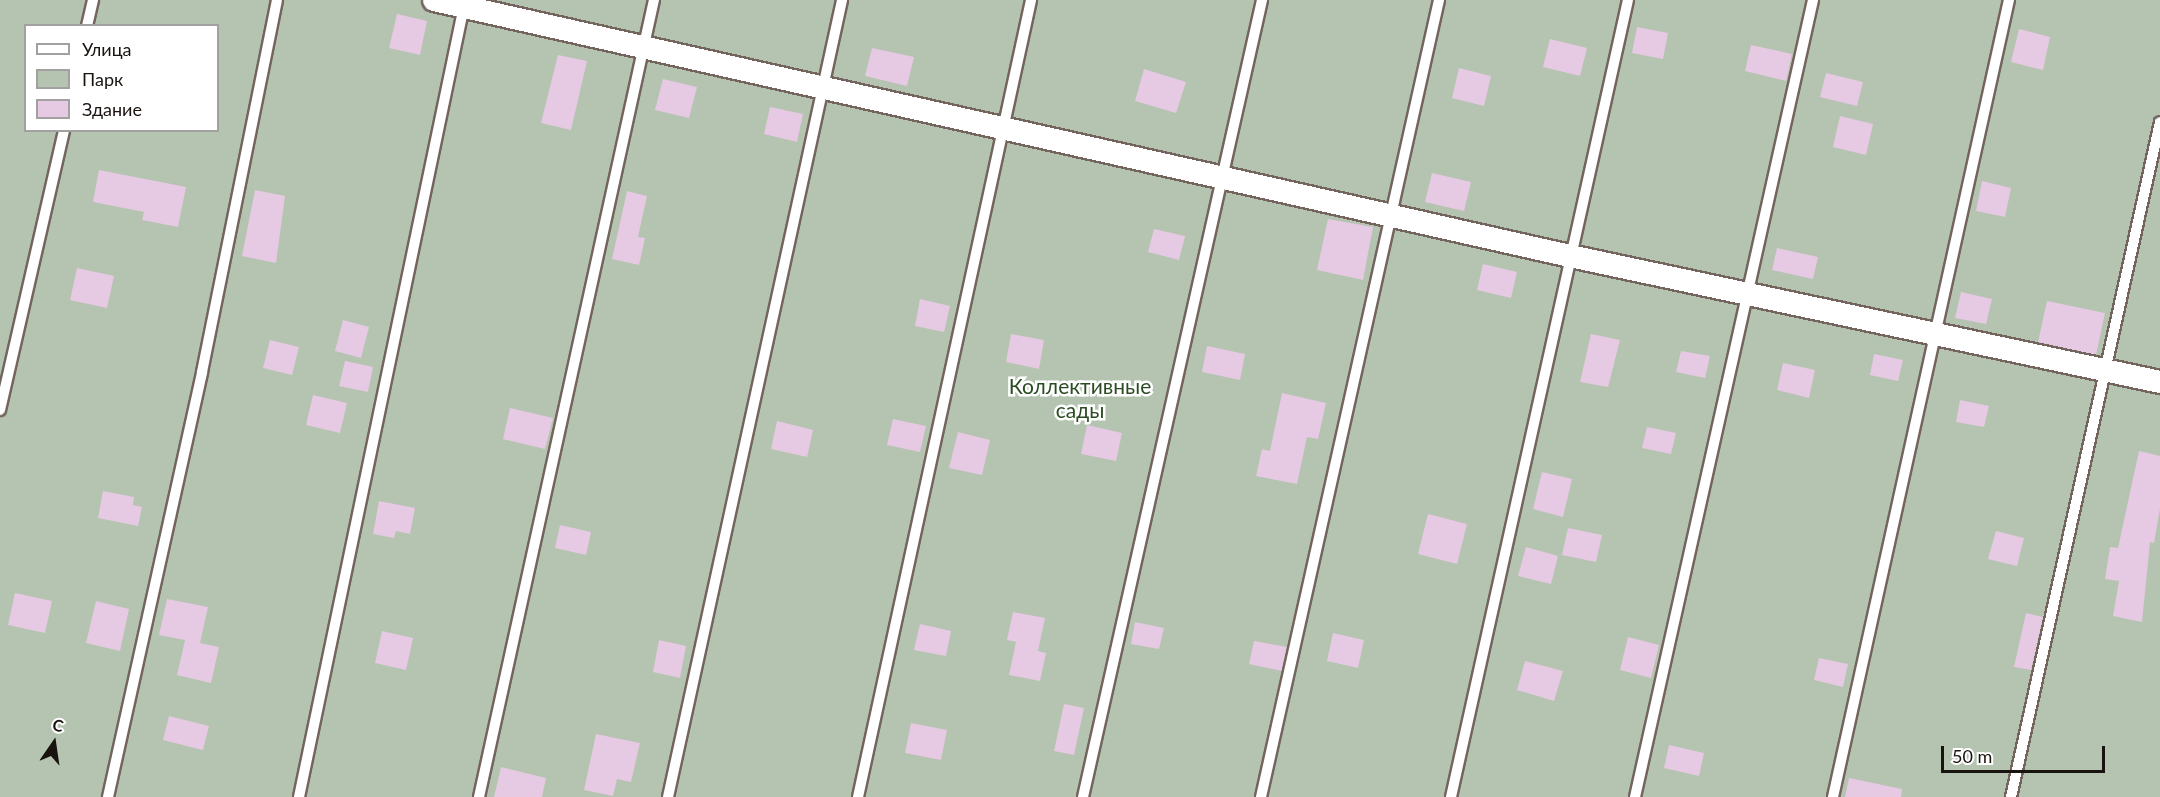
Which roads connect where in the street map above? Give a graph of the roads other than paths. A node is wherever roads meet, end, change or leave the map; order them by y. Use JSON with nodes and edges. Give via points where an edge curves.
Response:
{"nodes":[{"id":1,"x":93,"y":0,"type":"edge"},
{"id":2,"x":277,"y":0,"type":"edge"},
{"id":3,"x":434,"y":0,"type":"edge"},
{"id":4,"x":654,"y":0,"type":"edge"},
{"id":5,"x":842,"y":0,"type":"edge"},
{"id":6,"x":1031,"y":0,"type":"edge"},
{"id":7,"x":1262,"y":0,"type":"edge"},
{"id":8,"x":1439,"y":0,"type":"edge"},
{"id":9,"x":1628,"y":0,"type":"edge"},
{"id":10,"x":1813,"y":0,"type":"edge"},
{"id":11,"x":2009,"y":0,"type":"edge"},
{"id":12,"x":464,"y":3,"type":"edge"},
{"id":13,"x":87,"y":24,"type":"edge"},
{"id":14,"x":644,"y":47,"type":"junction"},
{"id":15,"x":823,"y":87,"type":"junction"},
{"id":16,"x":2160,"y":122,"type":"edge"},
{"id":17,"x":1004,"y":129,"type":"junction"},
{"id":18,"x":64,"y":132,"type":"edge"},
{"id":19,"x":1223,"y":176,"type":"junction"},
{"id":20,"x":1390,"y":214,"type":"junction"},
{"id":21,"x":1570,"y":256,"type":"junction"},
{"id":22,"x":1744,"y":294,"type":"junction"},
{"id":23,"x":1934,"y":336,"type":"junction"},
{"id":24,"x":2103,"y":370,"type":"junction"},
{"id":25,"x":2160,"y":382,"type":"edge"},
{"id":26,"x":0,"y":410,"type":"edge"},
{"id":27,"x":108,"y":797,"type":"edge"},
{"id":28,"x":299,"y":797,"type":"edge"},
{"id":29,"x":479,"y":797,"type":"edge"},
{"id":30,"x":668,"y":797,"type":"edge"},
{"id":31,"x":858,"y":797,"type":"edge"},
{"id":32,"x":1083,"y":797,"type":"edge"},
{"id":33,"x":1261,"y":797,"type":"edge"},
{"id":34,"x":1450,"y":797,"type":"edge"},
{"id":35,"x":1635,"y":797,"type":"edge"},
{"id":36,"x":1833,"y":797,"type":"edge"},
{"id":37,"x":2011,"y":797,"type":"edge"}],
"edges":[{"from":1,"to":13,"type":"lane"},
{"from":2,"to":27,"type":"lane","via":[[202,372]]},
{"from":3,"to":12,"type":"street"},
{"from":4,"to":14,"type":"lane"},
{"from":5,"to":15,"type":"lane"},
{"from":6,"to":17,"type":"lane"},
{"from":7,"to":19,"type":"lane"},
{"from":8,"to":20,"type":"lane"},
{"from":9,"to":21,"type":"lane"},
{"from":10,"to":22,"type":"lane"},
{"from":11,"to":23,"type":"lane"},
{"from":12,"to":14,"type":"street"},
{"from":12,"to":28,"type":"lane"},
{"from":14,"to":15,"type":"street"},
{"from":14,"to":29,"type":"lane"},
{"from":15,"to":17,"type":"street"},
{"from":15,"to":30,"type":"lane"},
{"from":16,"to":24,"type":"lane"},
{"from":17,"to":19,"type":"street"},
{"from":17,"to":31,"type":"lane"},
{"from":18,"to":26,"type":"lane"},
{"from":19,"to":20,"type":"street"},
{"from":19,"to":32,"type":"lane"},
{"from":20,"to":21,"type":"street"},
{"from":20,"to":33,"type":"lane"},
{"from":21,"to":22,"type":"street"},
{"from":21,"to":34,"type":"lane"},
{"from":22,"to":23,"type":"street"},
{"from":22,"to":35,"type":"lane"},
{"from":23,"to":24,"type":"street"},
{"from":23,"to":36,"type":"lane"},
{"from":24,"to":25,"type":"street"},
{"from":24,"to":37,"type":"lane"}]}
